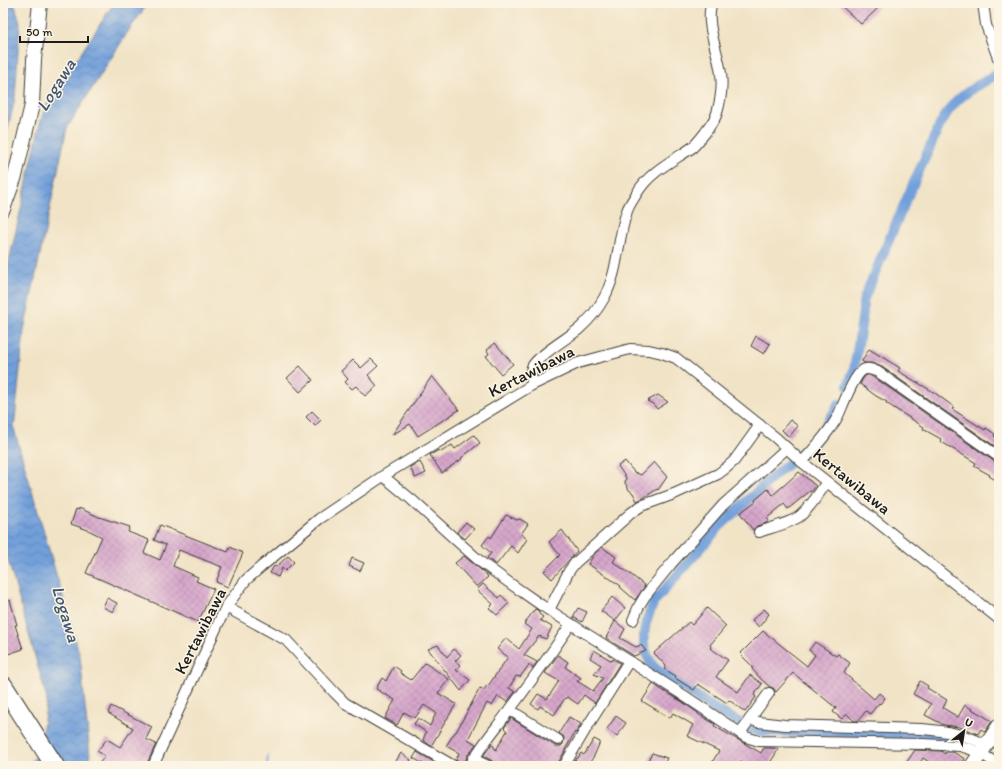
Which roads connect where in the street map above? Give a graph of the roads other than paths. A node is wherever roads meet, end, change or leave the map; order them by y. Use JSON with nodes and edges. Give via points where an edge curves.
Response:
{"nodes":[{"id":1,"x":40,"y":3,"type":"edge"},
{"id":2,"x":712,"y":3,"type":"edge"},
{"id":3,"x":983,"y":3,"type":"edge"},
{"id":4,"x":997,"y":54,"type":"edge"},
{"id":5,"x":3,"y":209,"type":"edge"},
{"id":6,"x":532,"y":385,"type":"junction"},
{"id":7,"x":762,"y":427,"type":"junction"},
{"id":8,"x":788,"y":450,"type":"junction"},
{"id":9,"x":999,"y":457,"type":"edge"},
{"id":10,"x":801,"y":461,"type":"junction"},
{"id":11,"x":383,"y":476,"type":"junction"},
{"id":12,"x":827,"y":482,"type":"junction"},
{"id":13,"x":759,"y":532,"type":"dead end"},
{"id":14,"x":226,"y":607,"type":"junction"},
{"id":15,"x":548,"y":610,"type":"junction"},
{"id":16,"x":999,"y":619,"type":"edge"},
{"id":17,"x":633,"y":620,"type":"dead end"},
{"id":18,"x":571,"y":624,"type":"junction"},
{"id":19,"x":629,"y":661,"type":"junction"},
{"id":20,"x":3,"y":686,"type":"edge"},
{"id":21,"x":769,"y":693,"type":"dead end"},
{"id":22,"x":510,"y":710,"type":"junction"},
{"id":23,"x":999,"y":726,"type":"edge"},
{"id":24,"x":744,"y":727,"type":"junction"},
{"id":25,"x":922,"y":735,"type":"junction"},
{"id":26,"x":558,"y":740,"type":"dead end"},
{"id":27,"x":984,"y":749,"type":"junction"},
{"id":28,"x":472,"y":763,"type":"edge"},
{"id":29,"x":452,"y":765,"type":"dead end"},
{"id":30,"x":999,"y":765,"type":"edge"},
{"id":31,"x":55,"y":766,"type":"edge"},
{"id":32,"x":153,"y":766,"type":"edge"},
{"id":33,"x":488,"y":766,"type":"edge"},
{"id":34,"x":564,"y":766,"type":"edge"},
{"id":35,"x":972,"y":766,"type":"edge"}],
"edges":[{"from":1,"to":5,"type":"main road","via":[[32,105],[15,176]]},
{"from":2,"to":6,"type":"street","via":[[710,25],[721,74],[722,96],[716,115],[694,146],[649,178],[638,192],[627,210],[616,268],[604,298],[579,328],[532,366]]},
{"from":3,"to":4,"type":"street","via":[[986,25]]},
{"from":6,"to":7,"type":"street","name":"Kertawibawa","via":[[578,363],[630,349],[655,351],[676,358]]},
{"from":6,"to":11,"type":"street","name":"Kertawibawa"},
{"from":7,"to":8,"type":"street","name":"Kertawibawa"},
{"from":7,"to":15,"type":"street","via":[[734,460],[718,474],[641,506],[631,513],[574,563]]},
{"from":8,"to":10,"type":"street","name":"Kertawibawa"},
{"from":8,"to":17,"type":"street","via":[[723,505],[645,596]]},
{"from":9,"to":10,"type":"street","via":[[878,372],[867,369],[862,370],[855,380],[838,417]]},
{"from":10,"to":12,"type":"street","name":"Kertawibawa"},
{"from":11,"to":14,"type":"street","name":"Kertawibawa","via":[[319,519],[262,566],[246,580]]},
{"from":11,"to":15,"type":"street","via":[[482,563]]},
{"from":12,"to":13,"type":"street","via":[[799,517]]},
{"from":12,"to":16,"type":"street","name":"Kertawibawa"},
{"from":14,"to":29,"type":"street","via":[[286,640],[346,703]]},
{"from":14,"to":32,"type":"street","name":"Kertawibawa"},
{"from":15,"to":18,"type":"street"},
{"from":18,"to":19,"type":"street"},
{"from":18,"to":22,"type":"street"},
{"from":19,"to":24,"type":"street"},
{"from":19,"to":34,"type":"street"},
{"from":20,"to":31,"type":"highway"},
{"from":21,"to":24,"type":"street"},
{"from":22,"to":26,"type":"street"},
{"from":22,"to":28,"type":"street"},
{"from":23,"to":27,"type":"main road"},
{"from":24,"to":25,"type":"street","via":[[758,722]]},
{"from":24,"to":25,"type":"street","via":[[746,737],[759,741]]},
{"from":25,"to":27,"type":"street","via":[[960,746]]},
{"from":25,"to":27,"type":"street","via":[[944,730],[965,736]]},
{"from":27,"to":30,"type":"street"},
{"from":27,"to":35,"type":"main road"},
{"from":28,"to":33,"type":"street"}]}
